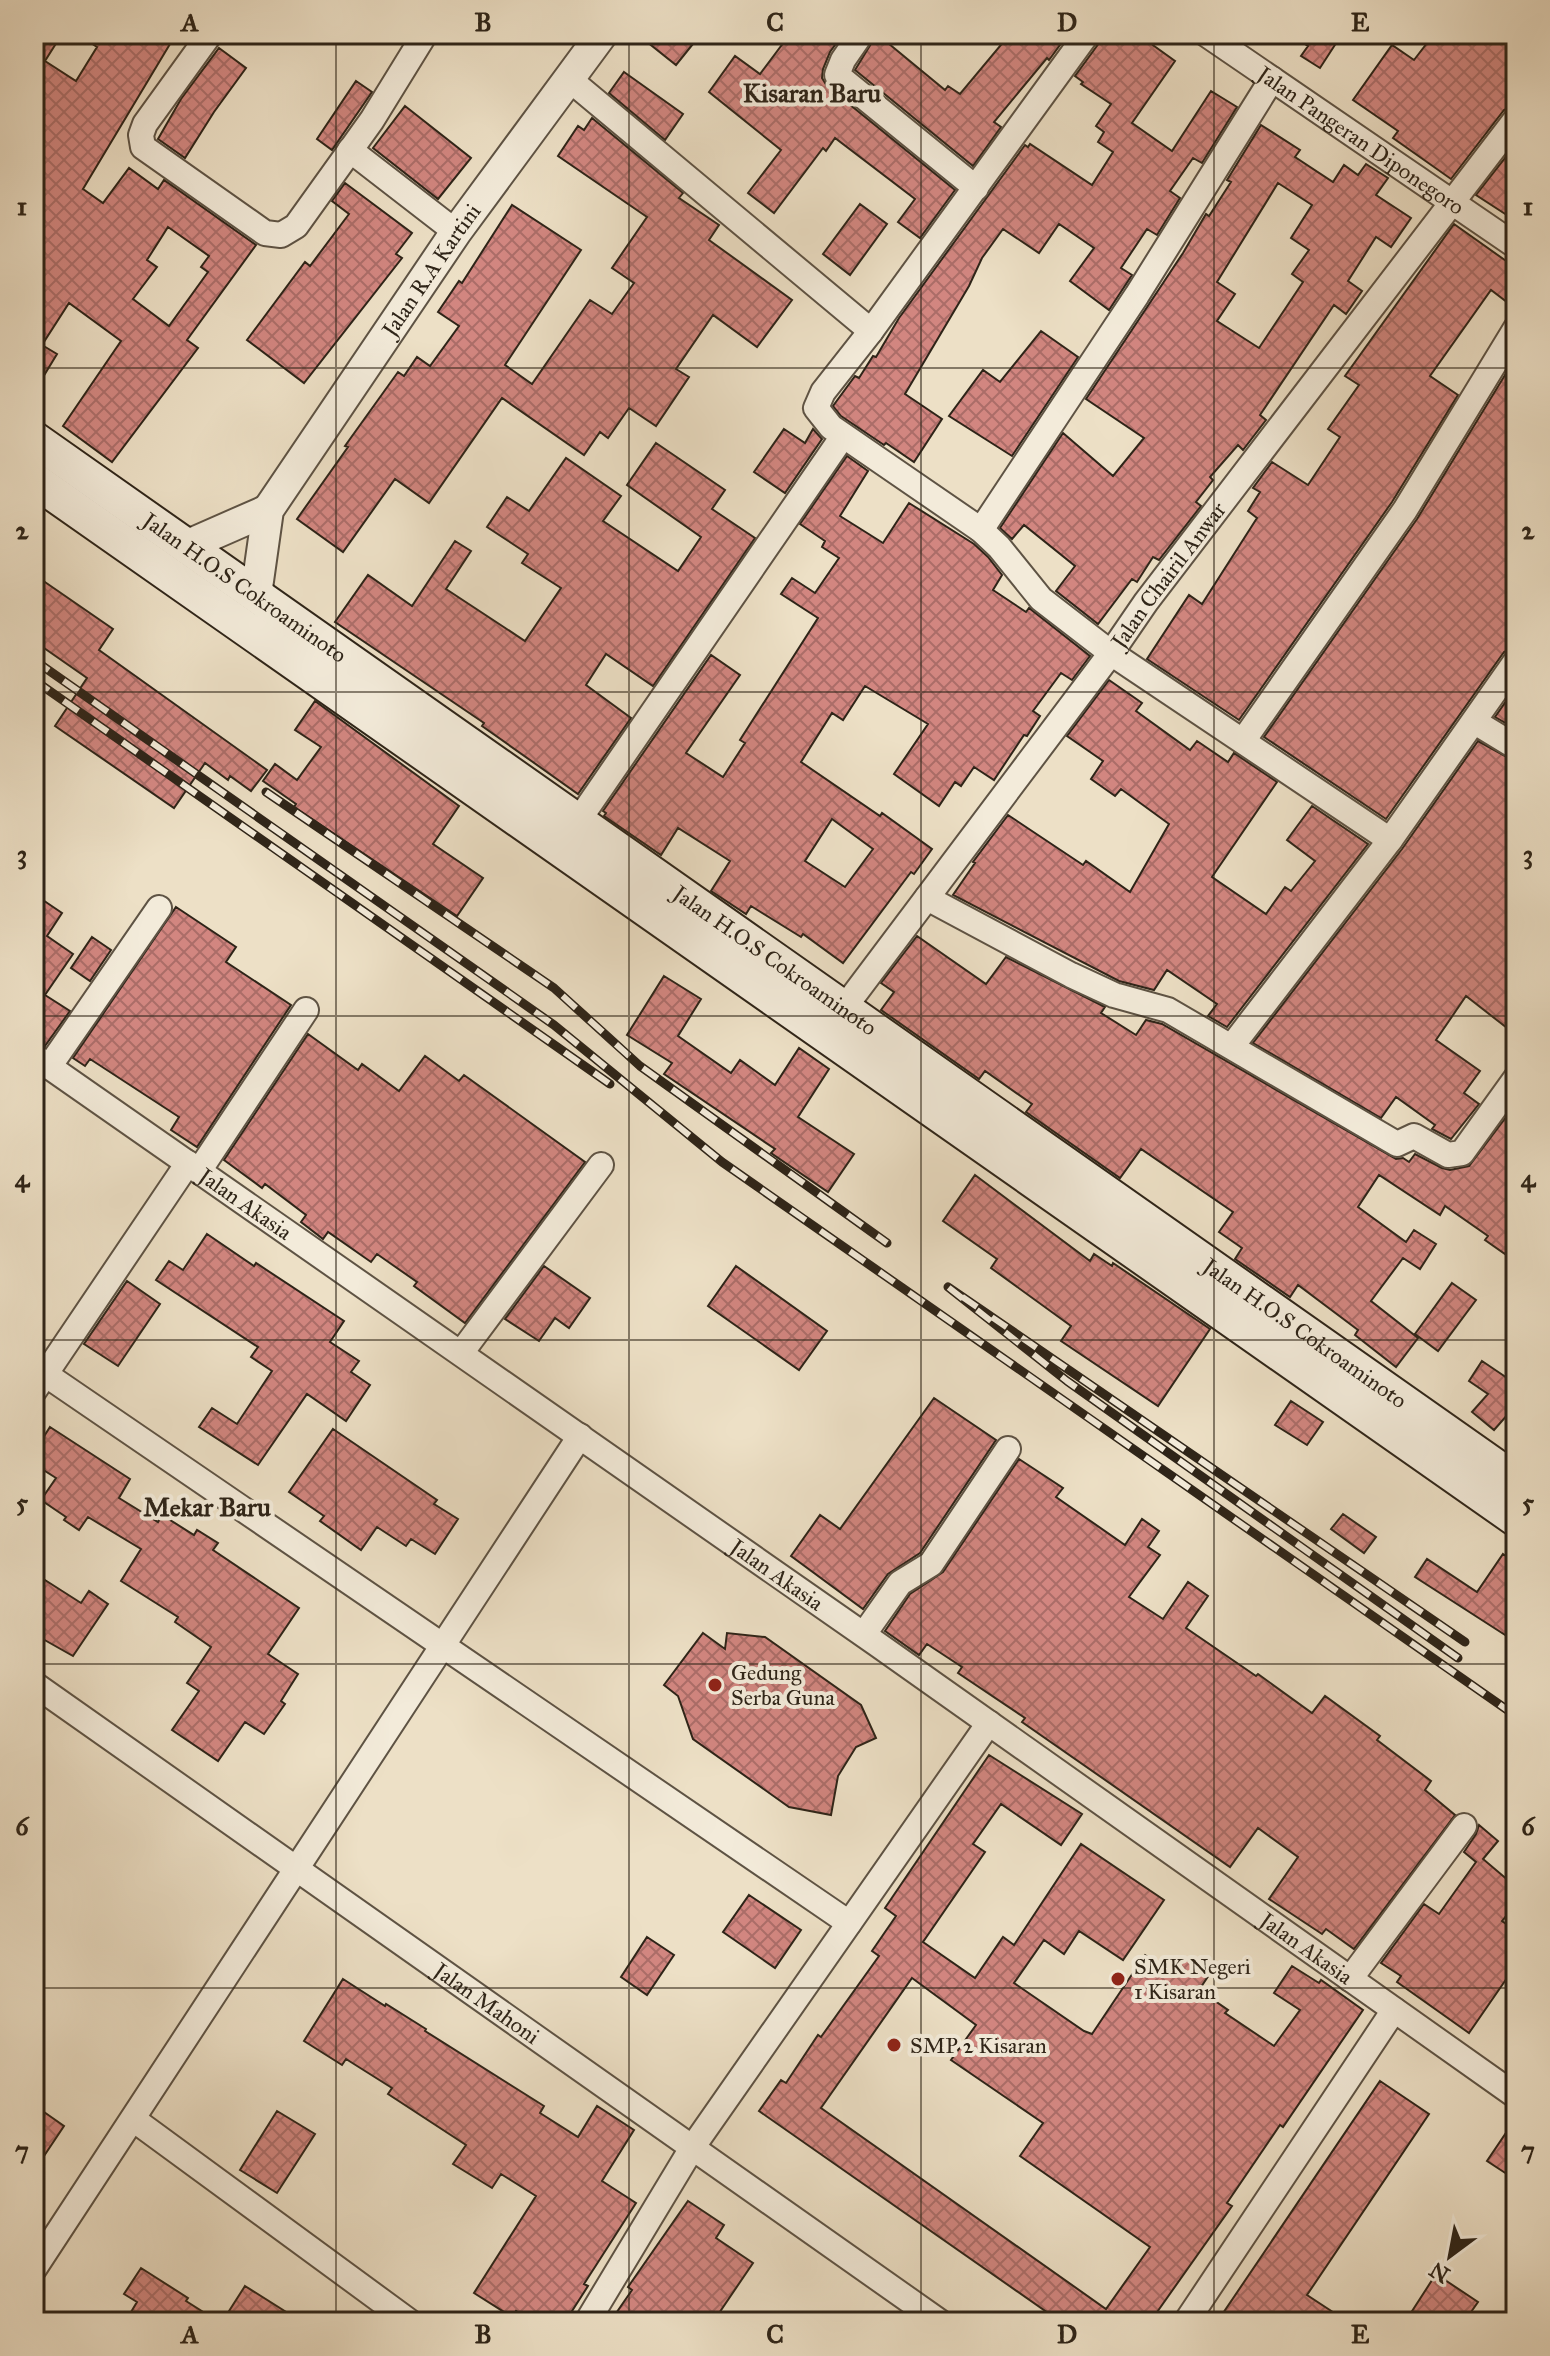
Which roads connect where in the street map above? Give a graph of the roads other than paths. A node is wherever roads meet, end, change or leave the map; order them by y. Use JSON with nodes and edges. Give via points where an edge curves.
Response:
{"nodes":[{"id":1,"x":210,"y":34,"type":"edge"},
{"id":2,"x":425,"y":34,"type":"edge"},
{"id":3,"x":602,"y":34,"type":"edge"},
{"id":4,"x":861,"y":34,"type":"edge"},
{"id":5,"x":1087,"y":34,"type":"edge"},
{"id":6,"x":1206,"y":34,"type":"edge"},
{"id":7,"x":569,"y":79,"type":"junction"},
{"id":8,"x":1272,"y":79,"type":"junction"},
{"id":9,"x":1516,"y":119,"type":"edge"},
{"id":10,"x":350,"y":150,"type":"junction"},
{"id":11,"x":976,"y":188,"type":"junction"},
{"id":12,"x":1453,"y":202,"type":"junction"},
{"id":13,"x":456,"y":232,"type":"junction"},
{"id":14,"x":1516,"y":246,"type":"edge"},
{"id":15,"x":1516,"y":328,"type":"edge"},
{"id":16,"x":871,"y":331,"type":"junction"},
{"id":17,"x":843,"y":436,"type":"junction"},
{"id":18,"x":34,"y":439,"type":"edge"},
{"id":19,"x":34,"y":480,"type":"edge"},
{"id":20,"x":268,"y":510,"type":"junction"},
{"id":21,"x":981,"y":530,"type":"junction"},
{"id":22,"x":186,"y":546,"type":"junction"},
{"id":23,"x":256,"y":595,"type":"junction"},
{"id":24,"x":1111,"y":653,"type":"junction"},
{"id":25,"x":1516,"y":661,"type":"edge"},
{"id":26,"x":1475,"y":722,"type":"junction"},
{"id":27,"x":1243,"y":741,"type":"junction"},
{"id":28,"x":1516,"y":747,"type":"edge"},
{"id":29,"x":578,"y":821,"type":"junction"},
{"id":30,"x":1390,"y":840,"type":"junction"},
{"id":31,"x":927,"y":898,"type":"junction"},
{"id":32,"x":159,"y":908,"type":"dead end"},
{"id":33,"x":306,"y":1010,"type":"dead end"},
{"id":34,"x":834,"y":1022,"type":"junction"},
{"id":35,"x":1232,"y":1046,"type":"junction"},
{"id":36,"x":42,"y":1062,"type":"edge"},
{"id":37,"x":1516,"y":1078,"type":"edge"},
{"id":38,"x":601,"y":1165,"type":"dead end"},
{"id":39,"x":194,"y":1167,"type":"junction"},
{"id":40,"x":461,"y":1353,"type":"junction"},
{"id":41,"x":40,"y":1383,"type":"edge"},
{"id":42,"x":580,"y":1436,"type":"junction"},
{"id":43,"x":1008,"y":1449,"type":"dead end"},
{"id":44,"x":1516,"y":1481,"type":"edge"},
{"id":45,"x":1516,"y":1519,"type":"edge"},
{"id":46,"x":864,"y":1634,"type":"junction"},
{"id":47,"x":442,"y":1645,"type":"junction"},
{"id":48,"x":34,"y":1684,"type":"edge"},
{"id":49,"x":989,"y":1723,"type":"junction"},
{"id":50,"x":1464,"y":1826,"type":"dead end"},
{"id":51,"x":296,"y":1869,"type":"junction"},
{"id":52,"x":849,"y":1923,"type":"junction"},
{"id":53,"x":1350,"y":1979,"type":"junction"},
{"id":54,"x":1394,"y":2010,"type":"junction"},
{"id":55,"x":1516,"y":2096,"type":"edge"},
{"id":56,"x":133,"y":2119,"type":"junction"},
{"id":57,"x":692,"y":2148,"type":"junction"},
{"id":58,"x":34,"y":2269,"type":"edge"},
{"id":59,"x":410,"y":2322,"type":"edge"},
{"id":60,"x":587,"y":2322,"type":"edge"},
{"id":61,"x":940,"y":2322,"type":"edge"},
{"id":62,"x":1186,"y":2322,"type":"edge"}],
"edges":[{"from":1,"to":10,"type":"street","via":[[145,124],[143,147],[152,155],[265,233],[281,235],[296,226]]},
{"from":2,"to":10,"type":"street"},
{"from":3,"to":7,"type":"street","name":"Jalan R.A Kartini"},
{"from":4,"to":11,"type":"street","via":[[837,75]]},
{"from":5,"to":11,"type":"street"},
{"from":6,"to":8,"type":"street","name":"Jalan Pangeran Diponegoro"},
{"from":7,"to":13,"type":"street","name":"Jalan R.A Kartini"},
{"from":7,"to":16,"type":"street"},
{"from":8,"to":12,"type":"street","name":"Jalan Pangeran Diponegoro"},
{"from":8,"to":21,"type":"street"},
{"from":9,"to":12,"type":"street","name":"Jalan Chairil Anwar"},
{"from":10,"to":13,"type":"street"},
{"from":11,"to":16,"type":"street"},
{"from":12,"to":14,"type":"street","name":"Jalan Pangeran Diponegoro"},
{"from":12,"to":24,"type":"street","name":"Jalan Chairil Anwar"},
{"from":13,"to":20,"type":"street","name":"Jalan R.A Kartini"},
{"from":15,"to":27,"type":"street","via":[[1405,510]]},
{"from":16,"to":17,"type":"street","via":[[816,408]]},
{"from":17,"to":21,"type":"street"},
{"from":17,"to":29,"type":"street"},
{"from":18,"to":22,"type":"main road","name":"Jalan H.O.S Cokroaminoto"},
{"from":19,"to":34,"type":"main road","name":"Jalan H.O.S Cokroaminoto"},
{"from":20,"to":22,"type":"street"},
{"from":20,"to":23,"type":"street"},
{"from":21,"to":24,"type":"street","via":[[1041,599]]},
{"from":22,"to":23,"type":"main road","name":"Jalan H.O.S Cokroaminoto"},
{"from":23,"to":29,"type":"main road","name":"Jalan H.O.S Cokroaminoto"},
{"from":24,"to":27,"type":"street"},
{"from":24,"to":31,"type":"street","name":"Jalan Chairil Anwar"},
{"from":25,"to":26,"type":"street"},
{"from":26,"to":28,"type":"street"},
{"from":26,"to":30,"type":"street"},
{"from":27,"to":30,"type":"street"},
{"from":29,"to":34,"type":"main road","name":"Jalan H.O.S Cokroaminoto"},
{"from":30,"to":35,"type":"street"},
{"from":31,"to":34,"type":"street","name":"Jalan Chairil Anwar"},
{"from":31,"to":35,"type":"street","via":[[1071,975],[1114,995],[1168,1010]]},
{"from":32,"to":36,"type":"street"},
{"from":33,"to":39,"type":"street"},
{"from":34,"to":44,"type":"main road","name":"Jalan H.O.S Cokroaminoto"},
{"from":34,"to":45,"type":"main road","name":"Jalan H.O.S Cokroaminoto"},
{"from":35,"to":37,"type":"street","via":[[1392,1143],[1418,1137],[1448,1155],[1462,1153]]},
{"from":36,"to":39,"type":"street","name":"Jalan Akasia"},
{"from":38,"to":40,"type":"street"},
{"from":39,"to":40,"type":"street","name":"Jalan Akasia"},
{"from":39,"to":41,"type":"street"},
{"from":40,"to":42,"type":"street","name":"Jalan Akasia"},
{"from":41,"to":47,"type":"street"},
{"from":42,"to":46,"type":"street","name":"Jalan Akasia"},
{"from":42,"to":47,"type":"street"},
{"from":43,"to":46,"type":"street","via":[[931,1564],[900,1583]]},
{"from":46,"to":49,"type":"street","name":"Jalan Akasia"},
{"from":47,"to":51,"type":"street"},
{"from":47,"to":52,"type":"street"},
{"from":48,"to":51,"type":"street","name":"Jalan Mahoni"},
{"from":49,"to":52,"type":"street"},
{"from":49,"to":53,"type":"street","name":"Jalan Akasia"},
{"from":50,"to":53,"type":"street"},
{"from":51,"to":56,"type":"street"},
{"from":51,"to":57,"type":"street","name":"Jalan Mahoni"},
{"from":52,"to":57,"type":"street"},
{"from":53,"to":54,"type":"street","name":"Jalan Akasia"},
{"from":54,"to":55,"type":"street","name":"Jalan Akasia"},
{"from":54,"to":62,"type":"street"},
{"from":56,"to":58,"type":"street"},
{"from":56,"to":59,"type":"street"},
{"from":57,"to":60,"type":"street"},
{"from":57,"to":61,"type":"street","name":"Jalan Mahoni"}]}
